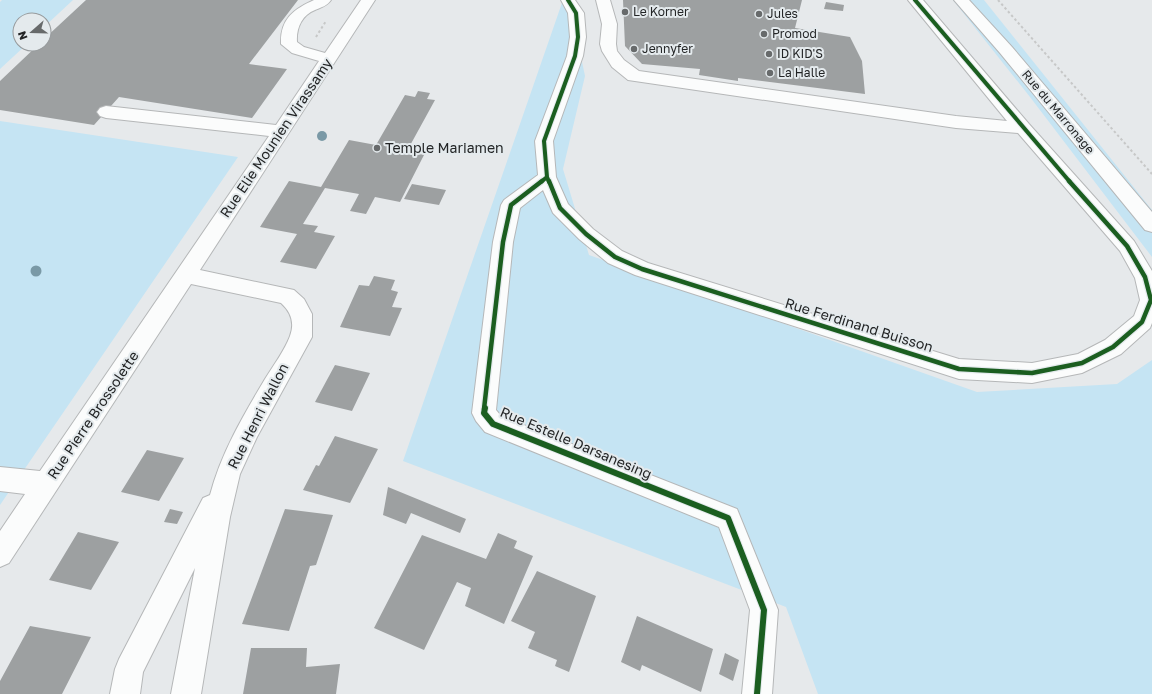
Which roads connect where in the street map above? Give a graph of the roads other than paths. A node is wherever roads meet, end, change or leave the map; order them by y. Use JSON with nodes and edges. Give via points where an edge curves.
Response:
{"nodes":[{"id":1,"x":324,"y":0,"type":"edge"},
{"id":2,"x":368,"y":0,"type":"edge"},
{"id":3,"x":568,"y":0,"type":"edge"},
{"id":4,"x":603,"y":0,"type":"edge"},
{"id":5,"x":915,"y":0,"type":"edge"},
{"id":6,"x":962,"y":0,"type":"edge"},
{"id":7,"x":329,"y":59,"type":"junction"},
{"id":8,"x":106,"y":112,"type":"dead end"},
{"id":9,"x":1023,"y":128,"type":"junction"},
{"id":10,"x":281,"y":131,"type":"junction"},
{"id":11,"x":547,"y":177,"type":"junction"},
{"id":12,"x":1152,"y":225,"type":"edge"},
{"id":13,"x":185,"y":275,"type":"junction"},
{"id":14,"x":228,"y":474,"type":"junction"},
{"id":15,"x":0,"y":480,"type":"edge"},
{"id":16,"x":46,"y":484,"type":"junction"},
{"id":17,"x":0,"y":554,"type":"edge"},
{"id":18,"x":125,"y":694,"type":"edge"},
{"id":19,"x":186,"y":694,"type":"edge"},
{"id":20,"x":756,"y":694,"type":"edge"}],
"edges":[{"from":1,"to":7,"type":"street","via":[[300,12],[291,25],[288,36],[289,44],[298,50]]},
{"from":2,"to":7,"type":"street","name":"Rue Elie Mounien Virassamy"},
{"from":3,"to":11,"type":"street","name":"Rue Ferdinand Buisson","via":[[576,13],[578,36],[575,56],[544,141]]},
{"from":4,"to":9,"type":"street","via":[[610,26],[608,45],[611,55],[616,63],[634,76],[956,122]]},
{"from":5,"to":9,"type":"street","name":"Rue Ferdinand Buisson"},
{"from":6,"to":12,"type":"street","name":"Rue du Marronage"},
{"from":7,"to":10,"type":"street","name":"Rue Elie Mounien Virassamy"},
{"from":8,"to":10,"type":"street"},
{"from":9,"to":11,"type":"street","name":"Rue Ferdinand Buisson","via":[[1127,246],[1145,277],[1151,300],[1142,322],[1113,347],[1082,363],[1032,373],[959,369],[642,269],[615,257],[586,234],[560,208]]},
{"from":10,"to":13,"type":"street","name":"Rue Elie Mounien Virassamy"},
{"from":11,"to":20,"type":"street","name":"Rue Estelle Darsanesing","via":[[510,205],[503,242],[484,412],[493,424],[728,518],[764,610]]},
{"from":13,"to":14,"type":"street","name":"Rue Henri Wallon","via":[[287,296],[298,306],[303,319],[301,337],[248,430]]},
{"from":13,"to":16,"type":"street","name":"Rue Pierre Brossolette"},
{"from":14,"to":18,"type":"street","via":[[129,668]]},
{"from":14,"to":19,"type":"street","name":"Rue Henri Wallon","via":[[216,517]]},
{"from":15,"to":16,"type":"street"},
{"from":16,"to":17,"type":"street","name":"Rue Pierre Brossolette"}]}
